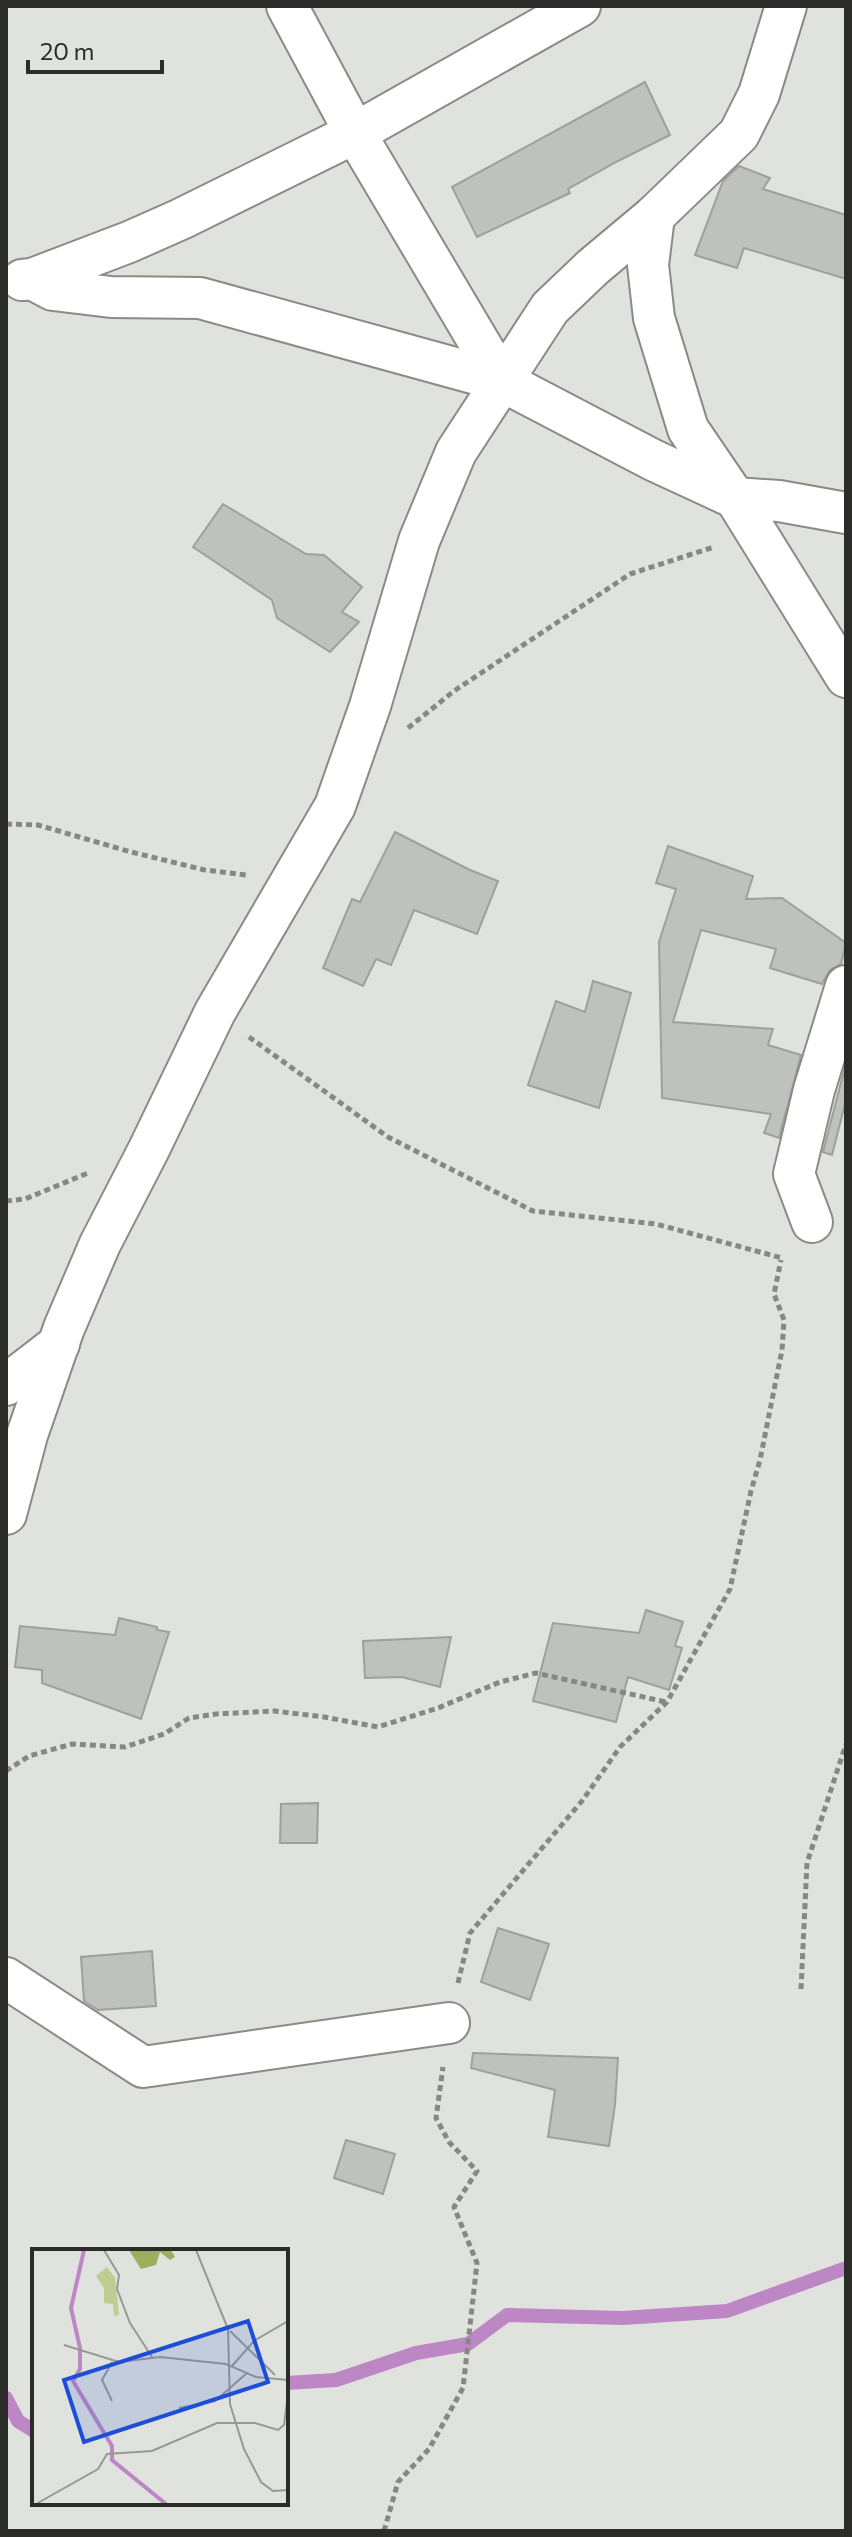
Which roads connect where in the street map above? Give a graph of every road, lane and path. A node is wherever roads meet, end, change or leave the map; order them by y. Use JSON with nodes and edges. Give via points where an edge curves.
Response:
{"nodes":[{"id":1,"x":287,"y":6,"type":"edge"},
{"id":2,"x":580,"y":6,"type":"edge"},
{"id":3,"x":786,"y":6,"type":"edge"},
{"id":4,"x":355,"y":133,"type":"junction"},
{"id":5,"x":654,"y":216,"type":"junction"},
{"id":6,"x":19,"y":280,"type":"edge"},
{"id":7,"x":502,"y":381,"type":"junction"},
{"id":8,"x":735,"y":498,"type":"junction"},
{"id":9,"x":846,"y":513,"type":"edge"},
{"id":10,"x":756,"y":532,"type":"junction"},
{"id":11,"x":846,"y":677,"type":"edge"},
{"id":12,"x":406,"y":730,"type":"dead end"},
{"id":13,"x":6,"y":824,"type":"edge"},
{"id":14,"x":291,"y":881,"type":"junction"},
{"id":15,"x":846,"y":986,"type":"edge"},
{"id":16,"x":215,"y":1012,"type":"junction"},
{"id":17,"x":149,"y":1149,"type":"junction"},
{"id":18,"x":6,"y":1201,"type":"edge"},
{"id":19,"x":812,"y":1222,"type":"joint"},
{"id":20,"x":781,"y":1260,"type":"junction"},
{"id":21,"x":59,"y":1344,"type":"junction"},
{"id":22,"x":6,"y":1385,"type":"edge"},
{"id":23,"x":6,"y":1514,"type":"edge"},
{"id":24,"x":667,"y":1702,"type":"junction"},
{"id":25,"x":846,"y":1744,"type":"edge"},
{"id":26,"x":6,"y":1771,"type":"edge"},
{"id":27,"x":6,"y":1978,"type":"edge"},
{"id":28,"x":801,"y":1989,"type":"dead end"},
{"id":29,"x":449,"y":2023,"type":"junction"},
{"id":30,"x":384,"y":2531,"type":"edge"}],
"edges":[{"from":1,"to":4,"type":"street"},
{"from":2,"to":4,"type":"street"},
{"from":3,"to":5,"type":"street","via":[[759,94],[739,134]]},
{"from":4,"to":6,"type":"street","via":[[129,242]]},
{"from":4,"to":7,"type":"street"},
{"from":5,"to":7,"type":"street","via":[[550,308]]},
{"from":5,"to":8,"type":"street","via":[[648,265],[654,318],[688,429]]},
{"from":6,"to":7,"type":"street","via":[[111,297],[200,298]]},
{"from":7,"to":8,"type":"street"},
{"from":7,"to":14,"type":"street","via":[[456,452],[419,541],[335,806]]},
{"from":8,"to":9,"type":"street"},
{"from":8,"to":10,"type":"street"},
{"from":10,"to":11,"type":"street"},
{"from":10,"to":12,"type":"path","via":[[630,574],[454,691]]},
{"from":13,"to":14,"type":"path","via":[[38,825],[205,870]]},
{"from":14,"to":16,"type":"street"},
{"from":15,"to":19,"type":"street","via":[[794,1174]]},
{"from":16,"to":17,"type":"street"},
{"from":16,"to":20,"type":"path","via":[[388,1137],[533,1211],[656,1224]]},
{"from":17,"to":18,"type":"path","via":[[25,1199]]},
{"from":17,"to":21,"type":"street","via":[[100,1244]]},
{"from":19,"to":20,"type":"path"},
{"from":20,"to":24,"type":"path","via":[[774,1294],[784,1320],[782,1350],[730,1589]]},
{"from":21,"to":22,"type":"street"},
{"from":21,"to":23,"type":"street"},
{"from":24,"to":26,"type":"path","via":[[536,1673],[378,1727],[275,1711],[216,1714],[189,1718],[164,1734],[125,1747],[72,1744],[29,1756]]},
{"from":24,"to":29,"type":"path","via":[[620,1747],[582,1801],[470,1933]]},
{"from":25,"to":28,"type":"path","via":[[807,1863]]},
{"from":27,"to":29,"type":"street","via":[[143,2067]]},
{"from":29,"to":30,"type":"path","via":[[436,2118],[449,2142],[477,2171],[454,2207],[477,2263],[463,2388],[429,2449],[398,2482]]}]}
